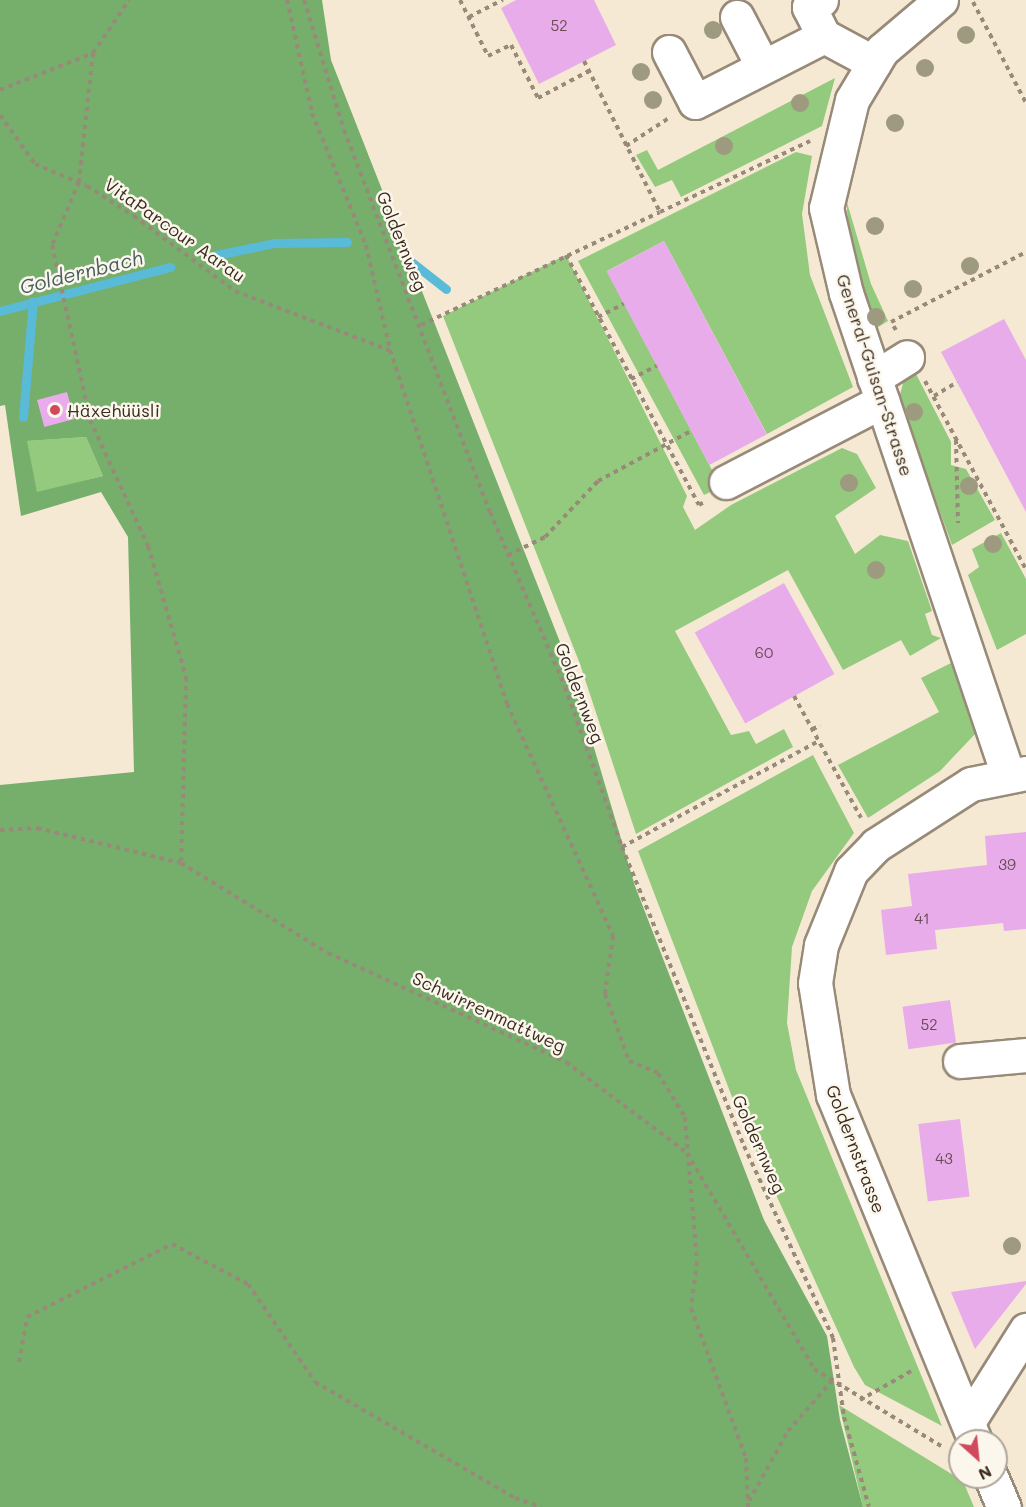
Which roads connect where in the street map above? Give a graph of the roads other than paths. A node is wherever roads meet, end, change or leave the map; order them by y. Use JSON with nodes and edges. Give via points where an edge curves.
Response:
{"nodes":[{"id":1,"x":941,"y":0,"type":"edge"},
{"id":2,"x":812,"y":2,"type":"edge"},
{"id":3,"x":737,"y":17,"type":"dead end"},
{"id":4,"x":824,"y":36,"type":"junction"},
{"id":5,"x":669,"y":52,"type":"dead end"},
{"id":6,"x":874,"y":63,"type":"junction"},
{"id":7,"x":763,"y":67,"type":"junction"},
{"id":8,"x":911,"y":358,"type":"road end"},
{"id":9,"x":878,"y":389,"type":"junction"},
{"id":10,"x":726,"y":482,"type":"road end"},
{"id":11,"x":1017,"y":774,"type":"edge"},
{"id":12,"x":1026,"y":1055,"type":"edge"},
{"id":13,"x":960,"y":1061,"type":"dead end"},
{"id":14,"x":1026,"y":1330,"type":"edge"},
{"id":15,"x":961,"y":1429,"type":"edge"},
{"id":16,"x":969,"y":1429,"type":"edge"},
{"id":17,"x":996,"y":1489,"type":"edge"},
{"id":18,"x":1004,"y":1507,"type":"edge"}],
"edges":[{"from":1,"to":6,"type":"street","name":"General-Guisan-Strasse"},
{"from":2,"to":4,"type":"street"},
{"from":3,"to":7,"type":"street"},
{"from":4,"to":6,"type":"street"},
{"from":4,"to":7,"type":"street"},
{"from":5,"to":7,"type":"street","via":[[695,102]]},
{"from":6,"to":9,"type":"street","name":"General-Guisan-Strasse","via":[[852,100],[837,145],[826,208]]},
{"from":8,"to":9,"type":"street"},
{"from":9,"to":10,"type":"street"},
{"from":9,"to":11,"type":"street","name":"General-Guisan-Strasse","via":[[934,554]]},
{"from":11,"to":15,"type":"street","name":"Goldernstrasse","via":[[971,784],[876,845],[851,871],[821,945],[815,983],[833,1095],[937,1356]]},
{"from":12,"to":13,"type":"street"},
{"from":14,"to":16,"type":"street"},
{"from":17,"to":18,"type":"street"}]}
